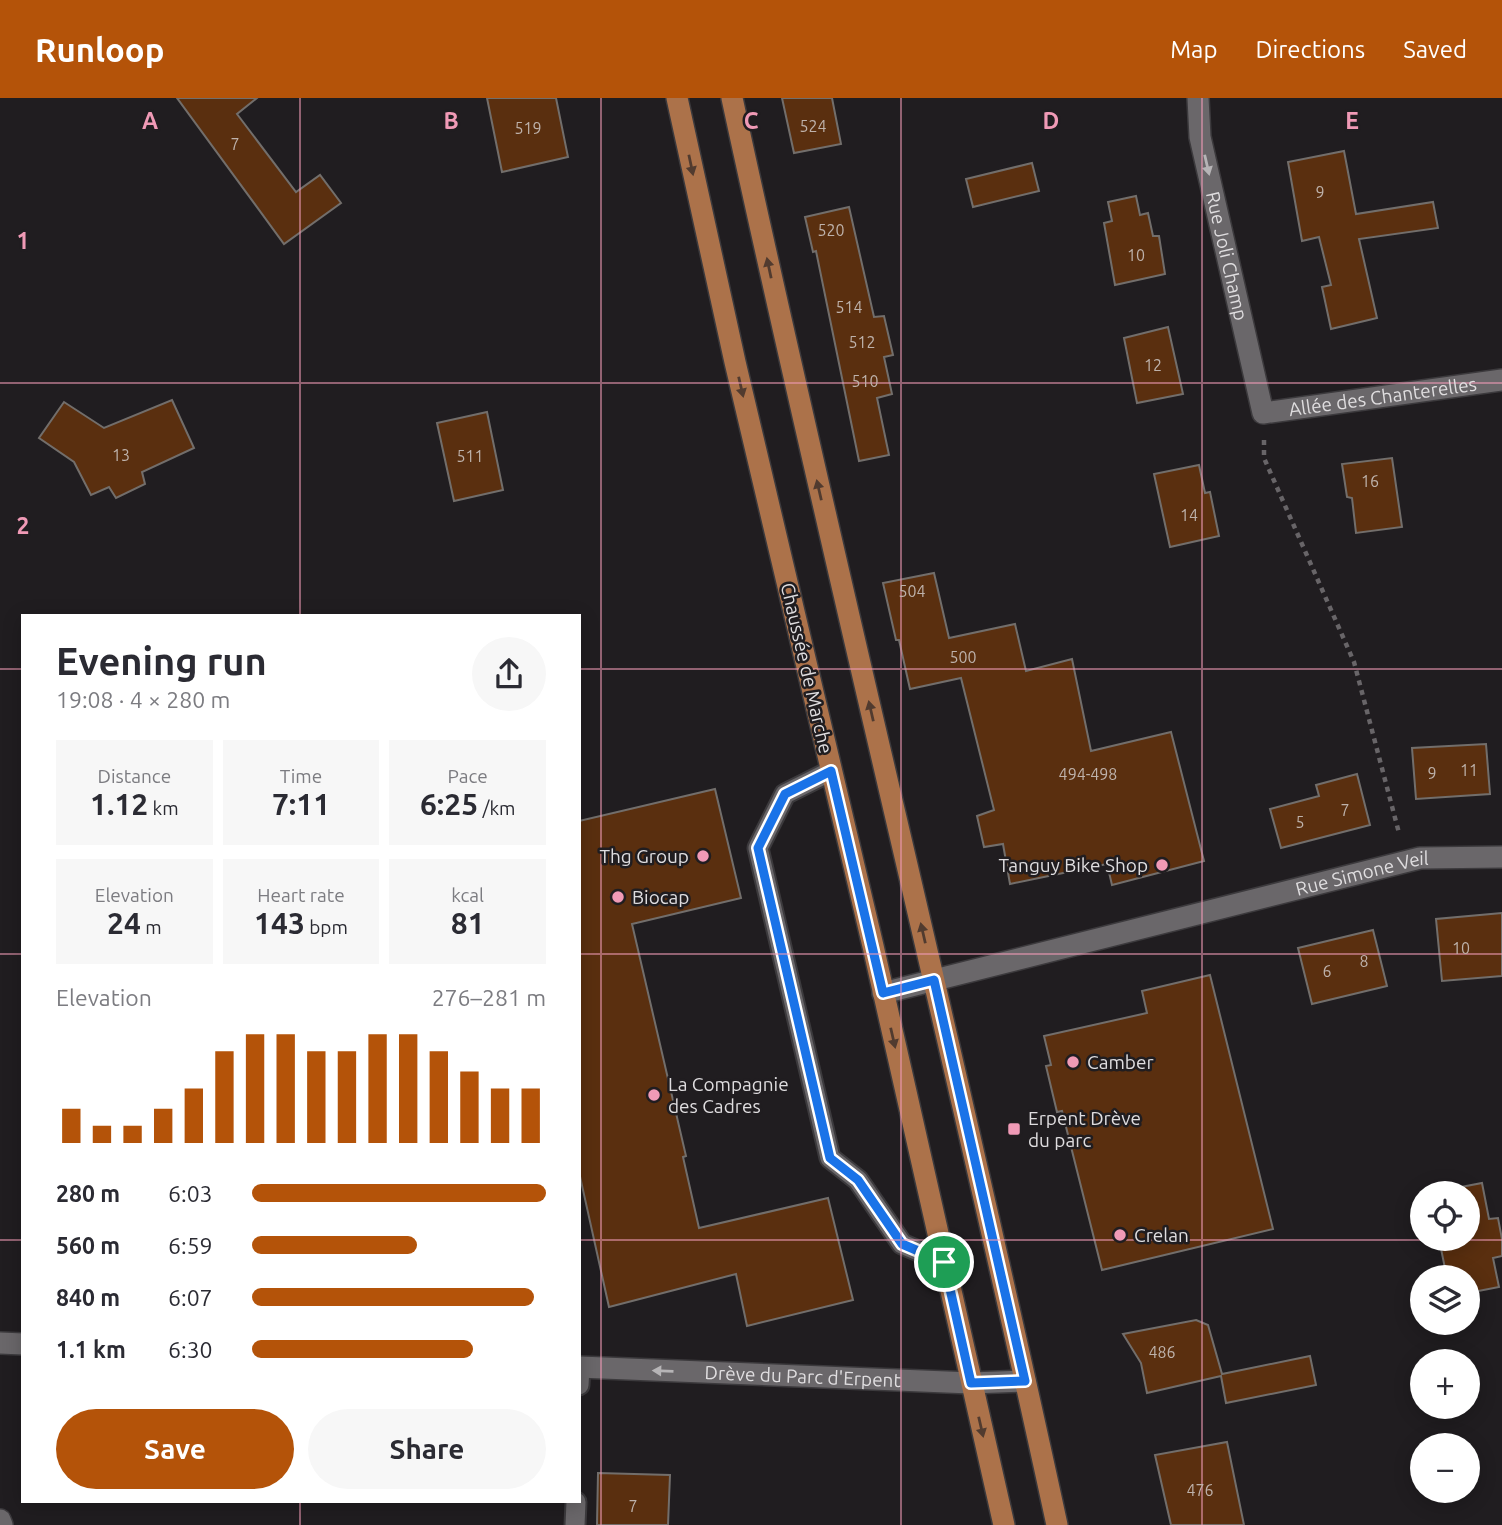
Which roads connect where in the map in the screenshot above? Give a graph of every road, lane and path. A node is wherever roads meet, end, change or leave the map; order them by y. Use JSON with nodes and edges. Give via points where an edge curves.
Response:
{"nodes":[{"id":1,"x":677,"y":98,"type":"edge"},
{"id":2,"x":732,"y":98,"type":"edge"},
{"id":3,"x":1198,"y":98,"type":"edge"},
{"id":4,"x":1502,"y":380,"type":"edge"},
{"id":5,"x":1263,"y":413,"type":"junction"},
{"id":6,"x":831,"y":771,"type":"junction"},
{"id":7,"x":1502,"y":857,"type":"edge"},
{"id":8,"x":1407,"y":861,"type":"junction"},
{"id":9,"x":934,"y":980,"type":"junction"},
{"id":10,"x":883,"y":993,"type":"junction"},
{"id":11,"x":944,"y":1262,"type":"junction"},
{"id":12,"x":0,"y":1343,"type":"edge"},
{"id":13,"x":21,"y":1344,"type":"edge"},
{"id":14,"x":581,"y":1367,"type":"edge"},
{"id":15,"x":1025,"y":1381,"type":"junction"},
{"id":16,"x":971,"y":1383,"type":"junction"},
{"id":17,"x":576,"y":1503,"type":"edge"},
{"id":18,"x":0,"y":1520,"type":"edge"},
{"id":19,"x":2,"y":1525,"type":"edge"},
{"id":20,"x":575,"y":1525,"type":"edge"},
{"id":21,"x":1004,"y":1525,"type":"edge"},
{"id":22,"x":1057,"y":1525,"type":"edge"}],
"edges":[{"from":1,"to":6,"type":"main road","name":"Chaussée de Marche","one_way":true},
{"from":9,"to":2,"type":"main road","one_way":true},
{"from":3,"to":5,"type":"street","name":"Rue Joli Champ","one_way":true,"via":[[1200,137]]},
{"from":4,"to":5,"type":"street","name":"Allée des Chanterelles"},
{"from":5,"to":8,"type":"path","via":[[1264,458],[1354,662]]},
{"from":6,"to":10,"type":"main road","name":"Chaussée de Marche"},
{"from":6,"to":11,"type":"lane","via":[[785,794],[758,848],[830,1158],[858,1180],[902,1244]]},
{"from":7,"to":8,"type":"street","name":"Rue Simone Veil"},
{"from":8,"to":9,"type":"street","name":"Rue Simone Veil"},
{"from":9,"to":10,"type":"street","name":"Rue Simone Veil"},
{"from":9,"to":15,"type":"main road"},
{"from":10,"to":11,"type":"main road","name":"Chaussée de Marche","one_way":true},
{"from":11,"to":16,"type":"main road","name":"Chaussée de Marche"},
{"from":12,"to":13,"type":"street"},
{"from":16,"to":14,"type":"street","name":"Drève du Parc d'Erpent","one_way":true},
{"from":15,"to":16,"type":"street","name":"Drève du Parc d'Erpent"},
{"from":15,"to":22,"type":"main road"},
{"from":16,"to":21,"type":"main road","name":"Chaussée de Marche","one_way":true},
{"from":17,"to":20,"type":"lane"},
{"from":18,"to":19,"type":"street"}]}
